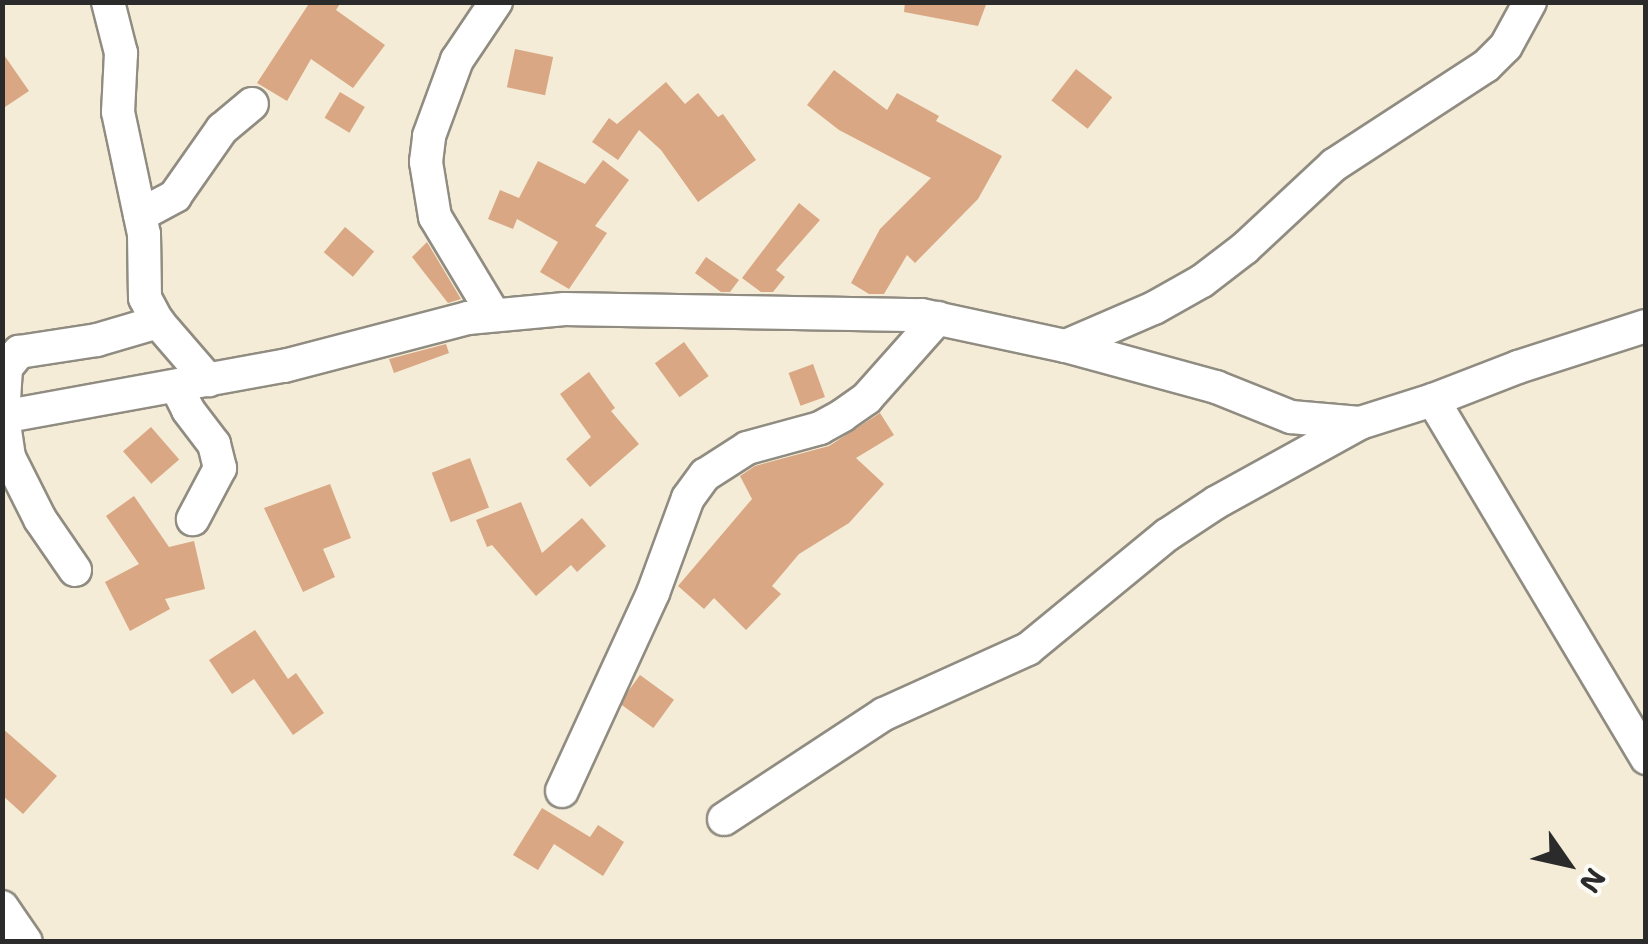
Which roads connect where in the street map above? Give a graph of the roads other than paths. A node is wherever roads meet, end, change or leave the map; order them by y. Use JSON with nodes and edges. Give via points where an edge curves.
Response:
{"nodes":[{"id":1,"x":108,"y":2,"type":"edge"},
{"id":2,"x":496,"y":2,"type":"edge"},
{"id":3,"x":1530,"y":2,"type":"edge"},
{"id":4,"x":252,"y":104,"type":"dead end"},
{"id":5,"x":140,"y":215,"type":"junction"},
{"id":6,"x":494,"y":315,"type":"junction"},
{"id":7,"x":938,"y":318,"type":"junction"},
{"id":8,"x":158,"y":322,"type":"junction"},
{"id":9,"x":1646,"y":326,"type":"edge"},
{"id":10,"x":1066,"y":346,"type":"junction"},
{"id":11,"x":192,"y":383,"type":"junction"},
{"id":12,"x":1434,"y":400,"type":"junction"},
{"id":13,"x":3,"y":417,"type":"edge"},
{"id":14,"x":1360,"y":423,"type":"junction"},
{"id":15,"x":192,"y":519,"type":"dead end"},
{"id":16,"x":75,"y":570,"type":"dead end"},
{"id":17,"x":1646,"y":758,"type":"edge"},
{"id":18,"x":562,"y":791,"type":"dead end"},
{"id":19,"x":724,"y":819,"type":"dead end"},
{"id":20,"x":2,"y":907,"type":"edge"},
{"id":21,"x":26,"y":942,"type":"edge"}],
"edges":[{"from":1,"to":5,"type":"street","via":[[122,52],[118,112]]},
{"from":2,"to":6,"type":"street","via":[[457,60],[426,162],[435,217]]},
{"from":3,"to":10,"type":"street","via":[[1506,46],[1486,66],[1334,165],[1202,280]]},
{"from":4,"to":5,"type":"street","via":[[222,128],[175,196]]},
{"from":5,"to":8,"type":"street","via":[[146,298]]},
{"from":6,"to":7,"type":"street","via":[[565,309]]},
{"from":6,"to":11,"type":"street"},
{"from":7,"to":10,"type":"street"},
{"from":7,"to":18,"type":"street","via":[[867,398],[844,414],[820,428],[746,448],[705,475],[688,498],[653,593]]},
{"from":8,"to":11,"type":"street"},
{"from":8,"to":13,"type":"street","via":[[20,352],[6,368]]},
{"from":9,"to":12,"type":"street"},
{"from":10,"to":14,"type":"street","via":[[1216,387],[1291,417]]},
{"from":11,"to":13,"type":"street"},
{"from":11,"to":15,"type":"street","via":[[188,410],[214,444],[220,468]]},
{"from":12,"to":14,"type":"street"},
{"from":12,"to":17,"type":"street"},
{"from":13,"to":16,"type":"street","via":[[22,488]]},
{"from":14,"to":19,"type":"street","via":[[1167,535],[1028,649],[884,714]]},
{"from":20,"to":21,"type":"street"}]}
